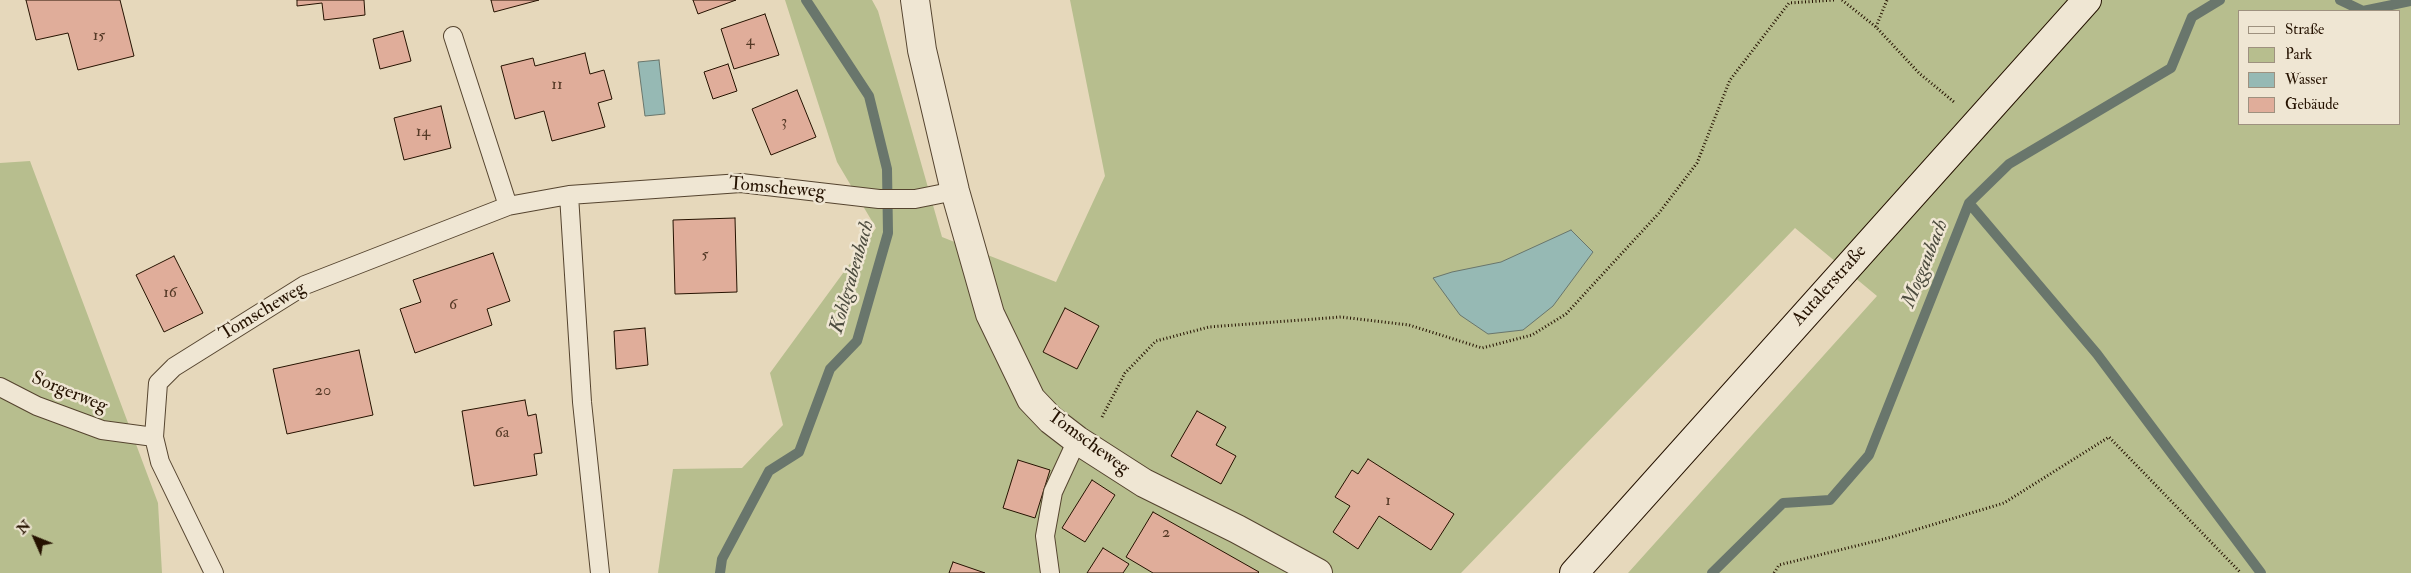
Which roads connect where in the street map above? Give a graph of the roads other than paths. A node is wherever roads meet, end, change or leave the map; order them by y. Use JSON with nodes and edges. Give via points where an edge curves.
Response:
{"nodes":[{"id":1,"x":915,"y":0,"type":"edge"},
{"id":2,"x":2088,"y":0,"type":"edge"},
{"id":3,"x":452,"y":36,"type":"dead end"},
{"id":4,"x":955,"y":191,"type":"junction"},
{"id":5,"x":569,"y":195,"type":"junction"},
{"id":6,"x":508,"y":206,"type":"junction"},
{"id":7,"x":0,"y":387,"type":"edge"},
{"id":8,"x":154,"y":436,"type":"junction"},
{"id":9,"x":1082,"y":443,"type":"junction"},
{"id":10,"x":214,"y":573,"type":"edge"},
{"id":11,"x":600,"y":573,"type":"edge"},
{"id":12,"x":1050,"y":573,"type":"edge"},
{"id":13,"x":1318,"y":573,"type":"edge"},
{"id":14,"x":1574,"y":573,"type":"edge"}],
"edges":[{"from":1,"to":4,"type":"main road","name":"Tomscheweg","via":[[922,50]]},
{"from":2,"to":14,"type":"main road","name":"Autalerstraße"},
{"from":3,"to":6,"type":"lane"},
{"from":4,"to":5,"type":"lane","name":"Tomscheweg","via":[[915,199],[879,199],[741,183]]},
{"from":4,"to":9,"type":"main road","name":"Tomscheweg","via":[[990,314],[1016,370],[1031,399],[1051,420]]},
{"from":5,"to":6,"type":"lane","name":"Tomscheweg"},
{"from":5,"to":11,"type":"lane","via":[[582,402]]},
{"from":6,"to":8,"type":"lane","name":"Tomscheweg","via":[[305,285],[174,367],[158,383]]},
{"from":7,"to":8,"type":"lane","name":"Sorgerweg","via":[[37,406],[102,430]]},
{"from":8,"to":10,"type":"lane","name":"Tomscheweg","via":[[160,462]]},
{"from":9,"to":12,"type":"lane","via":[[1053,492],[1045,536]]},
{"from":9,"to":13,"type":"main road","name":"Tomscheweg","via":[[1144,483]]}]}
